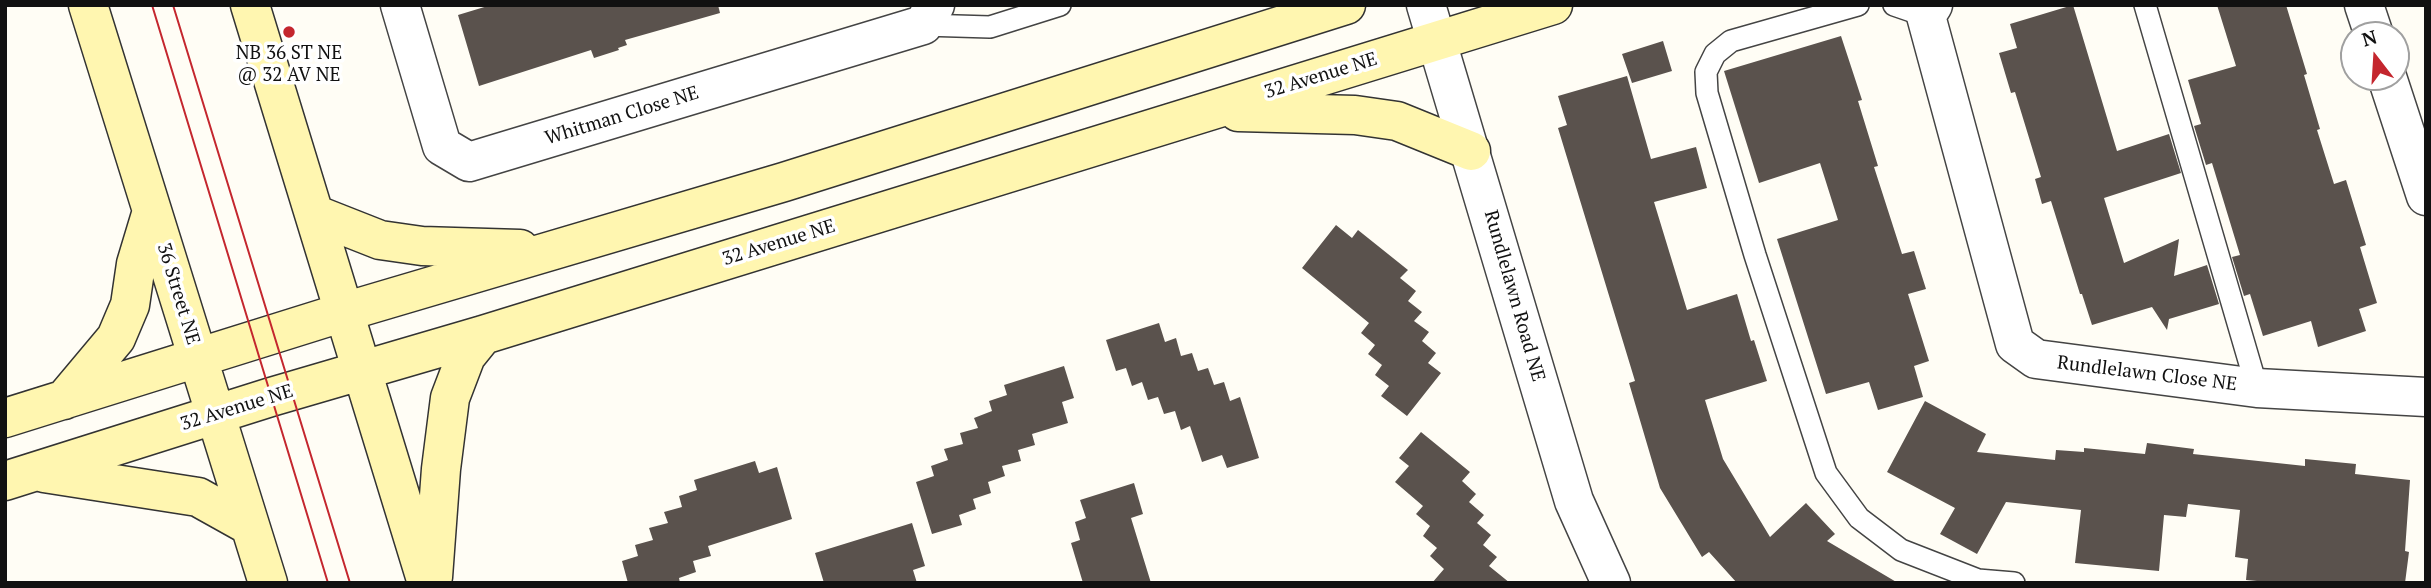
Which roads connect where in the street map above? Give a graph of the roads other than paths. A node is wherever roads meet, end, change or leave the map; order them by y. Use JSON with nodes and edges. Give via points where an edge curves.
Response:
{"nodes":[{"id":1,"x":88,"y":5,"type":"edge"},
{"id":2,"x":250,"y":5,"type":"edge"},
{"id":3,"x":400,"y":5,"type":"edge"},
{"id":4,"x":1060,"y":5,"type":"edge"},
{"id":5,"x":1346,"y":5,"type":"edge"},
{"id":6,"x":1426,"y":5,"type":"edge"},
{"id":7,"x":1553,"y":5,"type":"edge"},
{"id":8,"x":1858,"y":5,"type":"edge"},
{"id":9,"x":2145,"y":5,"type":"edge"},
{"id":10,"x":1918,"y":9,"type":"edge"},
{"id":11,"x":929,"y":15,"type":"edge"},
{"id":12,"x":1437,"y":41,"type":"junction"},
{"id":13,"x":2392,"y":91,"type":"edge"},
{"id":14,"x":1205,"y":111,"type":"junction"},
{"id":15,"x":1471,"y":150,"type":"junction"},
{"id":16,"x":2426,"y":196,"type":"edge"},
{"id":17,"x":152,"y":211,"type":"junction"},
{"id":18,"x":314,"y":214,"type":"junction"},
{"id":19,"x":552,"y":250,"type":"junction"},
{"id":20,"x":344,"y":312,"type":"junction"},
{"id":21,"x":483,"y":335,"type":"junction"},
{"id":22,"x":198,"y":359,"type":"junction"},
{"id":23,"x":362,"y":370,"type":"junction"},
{"id":24,"x":2257,"y":388,"type":"junction"},
{"id":25,"x":2426,"y":397,"type":"edge"},
{"id":26,"x":64,"y":400,"type":"junction"},
{"id":27,"x":216,"y":415,"type":"junction"},
{"id":28,"x":5,"y":418,"type":"edge"},
{"id":29,"x":20,"y":476,"type":"edge"},
{"id":30,"x":250,"y":526,"type":"junction"},
{"id":31,"x":268,"y":583,"type":"edge"},
{"id":32,"x":427,"y":583,"type":"edge"},
{"id":33,"x":433,"y":583,"type":"edge"},
{"id":34,"x":1611,"y":583,"type":"edge"},
{"id":35,"x":2014,"y":583,"type":"edge"}],
"edges":[{"from":1,"to":17,"type":"main road","name":"36 Street NE"},
{"from":2,"to":18,"type":"main road"},
{"from":3,"to":11,"type":"street","name":"Whitman Close NE","via":[[442,146],[469,162]]},
{"from":4,"to":11,"type":"lane","via":[[990,27]]},
{"from":5,"to":19,"type":"main road"},
{"from":6,"to":12,"type":"street","name":"Rundlelawn Road NE"},
{"from":7,"to":12,"type":"main road","name":"32 Avenue NE"},
{"from":8,"to":35,"type":"lane","via":[[1731,41],[1715,54],[1706,72],[1707,93],[1826,473],[1859,518],[1901,550],[1978,580]]},
{"from":9,"to":24,"type":"lane"},
{"from":10,"to":24,"type":"street","name":"Rundlelawn Close NE","via":[[2015,344],[2036,359]]},
{"from":12,"to":14,"type":"main road","name":"32 Avenue NE"},
{"from":12,"to":15,"type":"street","name":"Rundlelawn Road NE"},
{"from":13,"to":16,"type":"street"},
{"from":14,"to":15,"type":"main road","via":[[1354,115],[1397,121]]},
{"from":14,"to":21,"type":"main road","name":"32 Avenue NE"},
{"from":15,"to":34,"type":"street","name":"Rundlelawn Road NE","via":[[1574,501]]},
{"from":17,"to":22,"type":"main road","name":"36 Street NE"},
{"from":17,"to":26,"type":"main road","via":[[136,264],[130,305],[116,338]]},
{"from":18,"to":19,"type":"main road","via":[[380,240],[422,246]]},
{"from":18,"to":20,"type":"main road"},
{"from":19,"to":20,"type":"main road"},
{"from":20,"to":22,"type":"main road"},
{"from":20,"to":23,"type":"main road"},
{"from":21,"to":23,"type":"main road","name":"32 Avenue NE"},
{"from":21,"to":33,"type":"main road","via":[[466,356],[450,398]]},
{"from":22,"to":26,"type":"main road"},
{"from":22,"to":27,"type":"main road","name":"36 Street NE"},
{"from":23,"to":27,"type":"main road","name":"32 Avenue NE"},
{"from":23,"to":32,"type":"main road"},
{"from":24,"to":25,"type":"street","name":"Rundlelawn Close NE"},
{"from":26,"to":28,"type":"main road"},
{"from":27,"to":29,"type":"main road","name":"32 Avenue NE"},
{"from":27,"to":30,"type":"main road","name":"36 Street NE"},
{"from":29,"to":30,"type":"main road","via":[[198,497]]},
{"from":30,"to":31,"type":"main road","name":"36 Street NE"}]}
